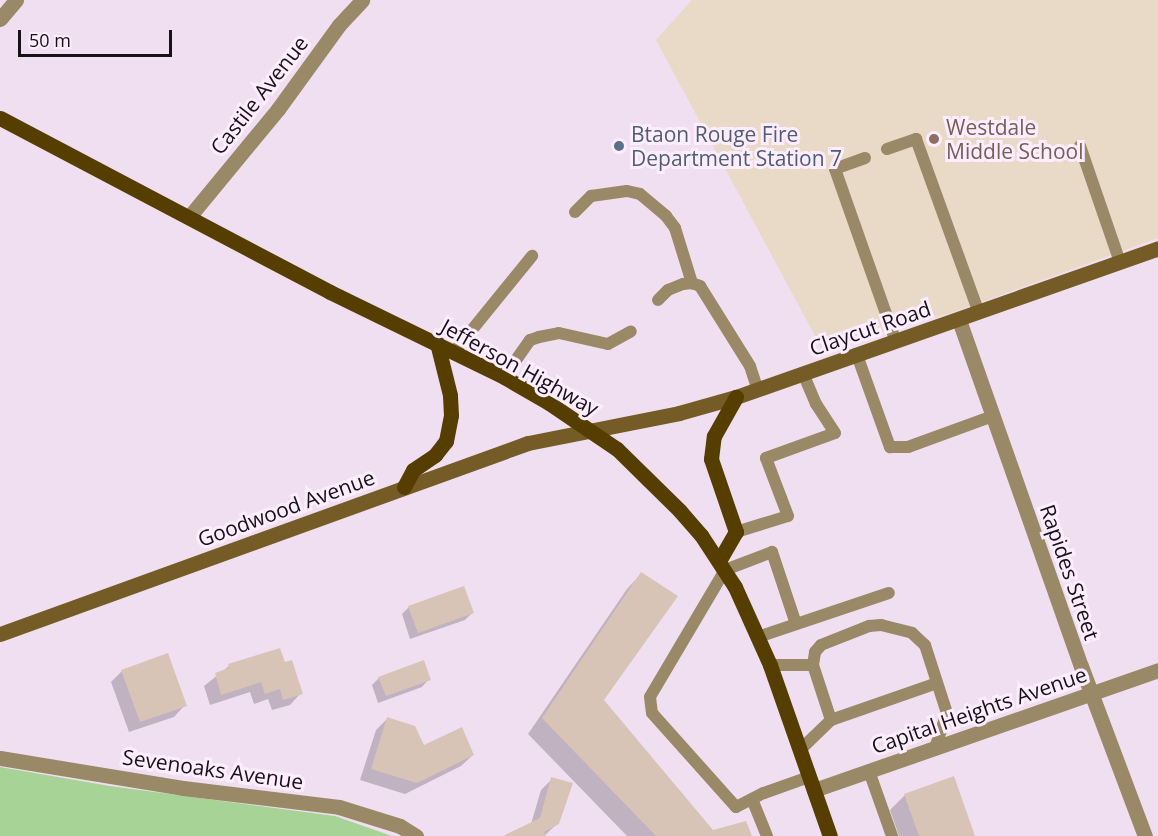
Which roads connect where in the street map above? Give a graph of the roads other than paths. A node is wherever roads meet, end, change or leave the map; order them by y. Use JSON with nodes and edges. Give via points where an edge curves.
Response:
{"nodes":[{"id":1,"x":16,"y":0,"type":"edge"},
{"id":2,"x":362,"y":0,"type":"edge"},
{"id":3,"x":0,"y":19,"type":"edge"},
{"id":4,"x":0,"y":118,"type":"edge"},
{"id":5,"x":1080,"y":146,"type":"dead end"},
{"id":6,"x":887,"y":149,"type":"dead end"},
{"id":7,"x":865,"y":158,"type":"dead end"},
{"id":8,"x":574,"y":212,"type":"dead end"},
{"id":9,"x":189,"y":217,"type":"junction"},
{"id":10,"x":1158,"y":248,"type":"edge"},
{"id":11,"x":532,"y":256,"type":"dead end"},
{"id":12,"x":1120,"y":262,"type":"junction"},
{"id":13,"x":692,"y":283,"type":"junction"},
{"id":14,"x":658,"y":300,"type":"dead end"},
{"id":15,"x":979,"y":314,"type":"junction"},
{"id":16,"x":959,"y":320,"type":"junction"},
{"id":17,"x":631,"y":331,"type":"dead end"},
{"id":18,"x":896,"y":342,"type":"junction"},
{"id":19,"x":437,"y":344,"type":"junction"},
{"id":20,"x":454,"y":352,"type":"junction"},
{"id":21,"x":857,"y":355,"type":"junction"},
{"id":22,"x":803,"y":373,"type":"junction"},
{"id":23,"x":504,"y":377,"type":"junction"},
{"id":24,"x":758,"y":390,"type":"junction"},
{"id":25,"x":736,"y":398,"type":"junction"},
{"id":26,"x":993,"y":416,"type":"junction"},
{"id":27,"x":590,"y":429,"type":"junction"},
{"id":28,"x":404,"y":487,"type":"junction"},
{"id":29,"x":736,"y":532,"type":"junction"},
{"id":30,"x":722,"y":566,"type":"junction"},
{"id":31,"x":889,"y":593,"type":"dead end"},
{"id":32,"x":796,"y":624,"type":"junction"},
{"id":33,"x":0,"y":634,"type":"edge"},
{"id":34,"x":758,"y":636,"type":"junction"},
{"id":35,"x":770,"y":665,"type":"junction"},
{"id":36,"x":813,"y":665,"type":"junction"},
{"id":37,"x":1158,"y":670,"type":"edge"},
{"id":38,"x":937,"y":683,"type":"junction"},
{"id":39,"x":1092,"y":693,"type":"junction"},
{"id":40,"x":831,"y":720,"type":"junction"},
{"id":41,"x":935,"y":748,"type":"junction"},
{"id":42,"x":800,"y":750,"type":"junction"},
{"id":43,"x":0,"y":758,"type":"edge"},
{"id":44,"x":869,"y":771,"type":"junction"},
{"id":45,"x":811,"y":784,"type":"junction"},
{"id":46,"x":752,"y":799,"type":"junction"},
{"id":47,"x":416,"y":836,"type":"edge"},
{"id":48,"x":767,"y":836,"type":"edge"},
{"id":49,"x":830,"y":836,"type":"edge"},
{"id":50,"x":892,"y":836,"type":"edge"},
{"id":51,"x":1146,"y":836,"type":"edge"}],
"edges":[{"from":1,"to":3,"type":"street"},
{"from":2,"to":9,"type":"street","name":"Castile Avenue"},
{"from":4,"to":9,"type":"main road","name":"Jefferson Highway"},
{"from":5,"to":12,"type":"lane"},
{"from":6,"to":15,"type":"lane","via":[[916,139]]},
{"from":7,"to":18,"type":"lane","via":[[835,169]]},
{"from":8,"to":13,"type":"lane","via":[[591,196],[627,191],[640,194],[675,228]]},
{"from":9,"to":19,"type":"main road","name":"Jefferson Highway"},
{"from":10,"to":12,"type":"street","name":"Claycut Road"},
{"from":11,"to":20,"type":"lane"},
{"from":12,"to":15,"type":"street","name":"Claycut Road"},
{"from":13,"to":14,"type":"lane","via":[[668,290]]},
{"from":13,"to":24,"type":"lane","via":[[708,296],[750,366]]},
{"from":15,"to":16,"type":"street","name":"Claycut Road"},
{"from":16,"to":18,"type":"street","name":"Claycut Road"},
{"from":16,"to":26,"type":"street","name":"Rapides Street"},
{"from":17,"to":23,"type":"lane","via":[[608,344],[559,333],[530,340]]},
{"from":18,"to":21,"type":"street","name":"Claycut Road"},
{"from":19,"to":20,"type":"main road","name":"Jefferson Highway"},
{"from":19,"to":28,"type":"main road","via":[[450,396],[446,441],[435,455],[413,470]]},
{"from":20,"to":23,"type":"main road","name":"Jefferson Highway"},
{"from":21,"to":22,"type":"street","name":"Claycut Road"},
{"from":21,"to":26,"type":"lane","via":[[891,447],[908,447]]},
{"from":22,"to":24,"type":"street","name":"Claycut Road"},
{"from":22,"to":29,"type":"lane","via":[[816,404],[835,433],[766,458],[788,516]]},
{"from":23,"to":27,"type":"main road","name":"Jefferson Highway"},
{"from":24,"to":25,"type":"street","name":"Claycut Road"},
{"from":25,"to":27,"type":"street","name":"Claycut Road"},
{"from":25,"to":29,"type":"main road","via":[[714,436],[711,459]]},
{"from":26,"to":39,"type":"street","name":"Rapides Street"},
{"from":27,"to":28,"type":"street","name":"Goodwood Avenue","via":[[528,443]]},
{"from":27,"to":30,"type":"main road","name":"Jefferson Highway","via":[[661,489]]},
{"from":28,"to":33,"type":"street","name":"Goodwood Avenue"},
{"from":29,"to":30,"type":"main road"},
{"from":30,"to":32,"type":"lane","via":[[772,552]]},
{"from":30,"to":34,"type":"main road","name":"Jefferson Highway"},
{"from":30,"to":46,"type":"lane","via":[[650,697],[652,713],[736,807]]},
{"from":31,"to":32,"type":"lane"},
{"from":32,"to":34,"type":"lane"},
{"from":34,"to":35,"type":"main road","name":"Jefferson Highway"},
{"from":35,"to":36,"type":"lane"},
{"from":35,"to":42,"type":"main road","name":"Jefferson Highway"},
{"from":36,"to":38,"type":"lane","via":[[821,645],[869,626],[882,625],[920,639]]},
{"from":36,"to":40,"type":"lane"},
{"from":37,"to":39,"type":"street","name":"Capital Heights Avenue"},
{"from":38,"to":40,"type":"lane"},
{"from":38,"to":41,"type":"lane","via":[[947,713]]},
{"from":39,"to":41,"type":"street","name":"Capital Heights Avenue"},
{"from":39,"to":51,"type":"street","name":"Rapides Street"},
{"from":40,"to":42,"type":"lane"},
{"from":41,"to":44,"type":"street","name":"Capital Heights Avenue"},
{"from":42,"to":45,"type":"main road","name":"Jefferson Highway"},
{"from":43,"to":47,"type":"street","name":"Sevenoaks Avenue","via":[[183,788],[339,807],[399,826]]},
{"from":44,"to":45,"type":"street","name":"Capital Heights Avenue"},
{"from":44,"to":50,"type":"lane"},
{"from":45,"to":46,"type":"lane"},
{"from":45,"to":49,"type":"main road","name":"Jefferson Highway"},
{"from":46,"to":48,"type":"lane"}]}
